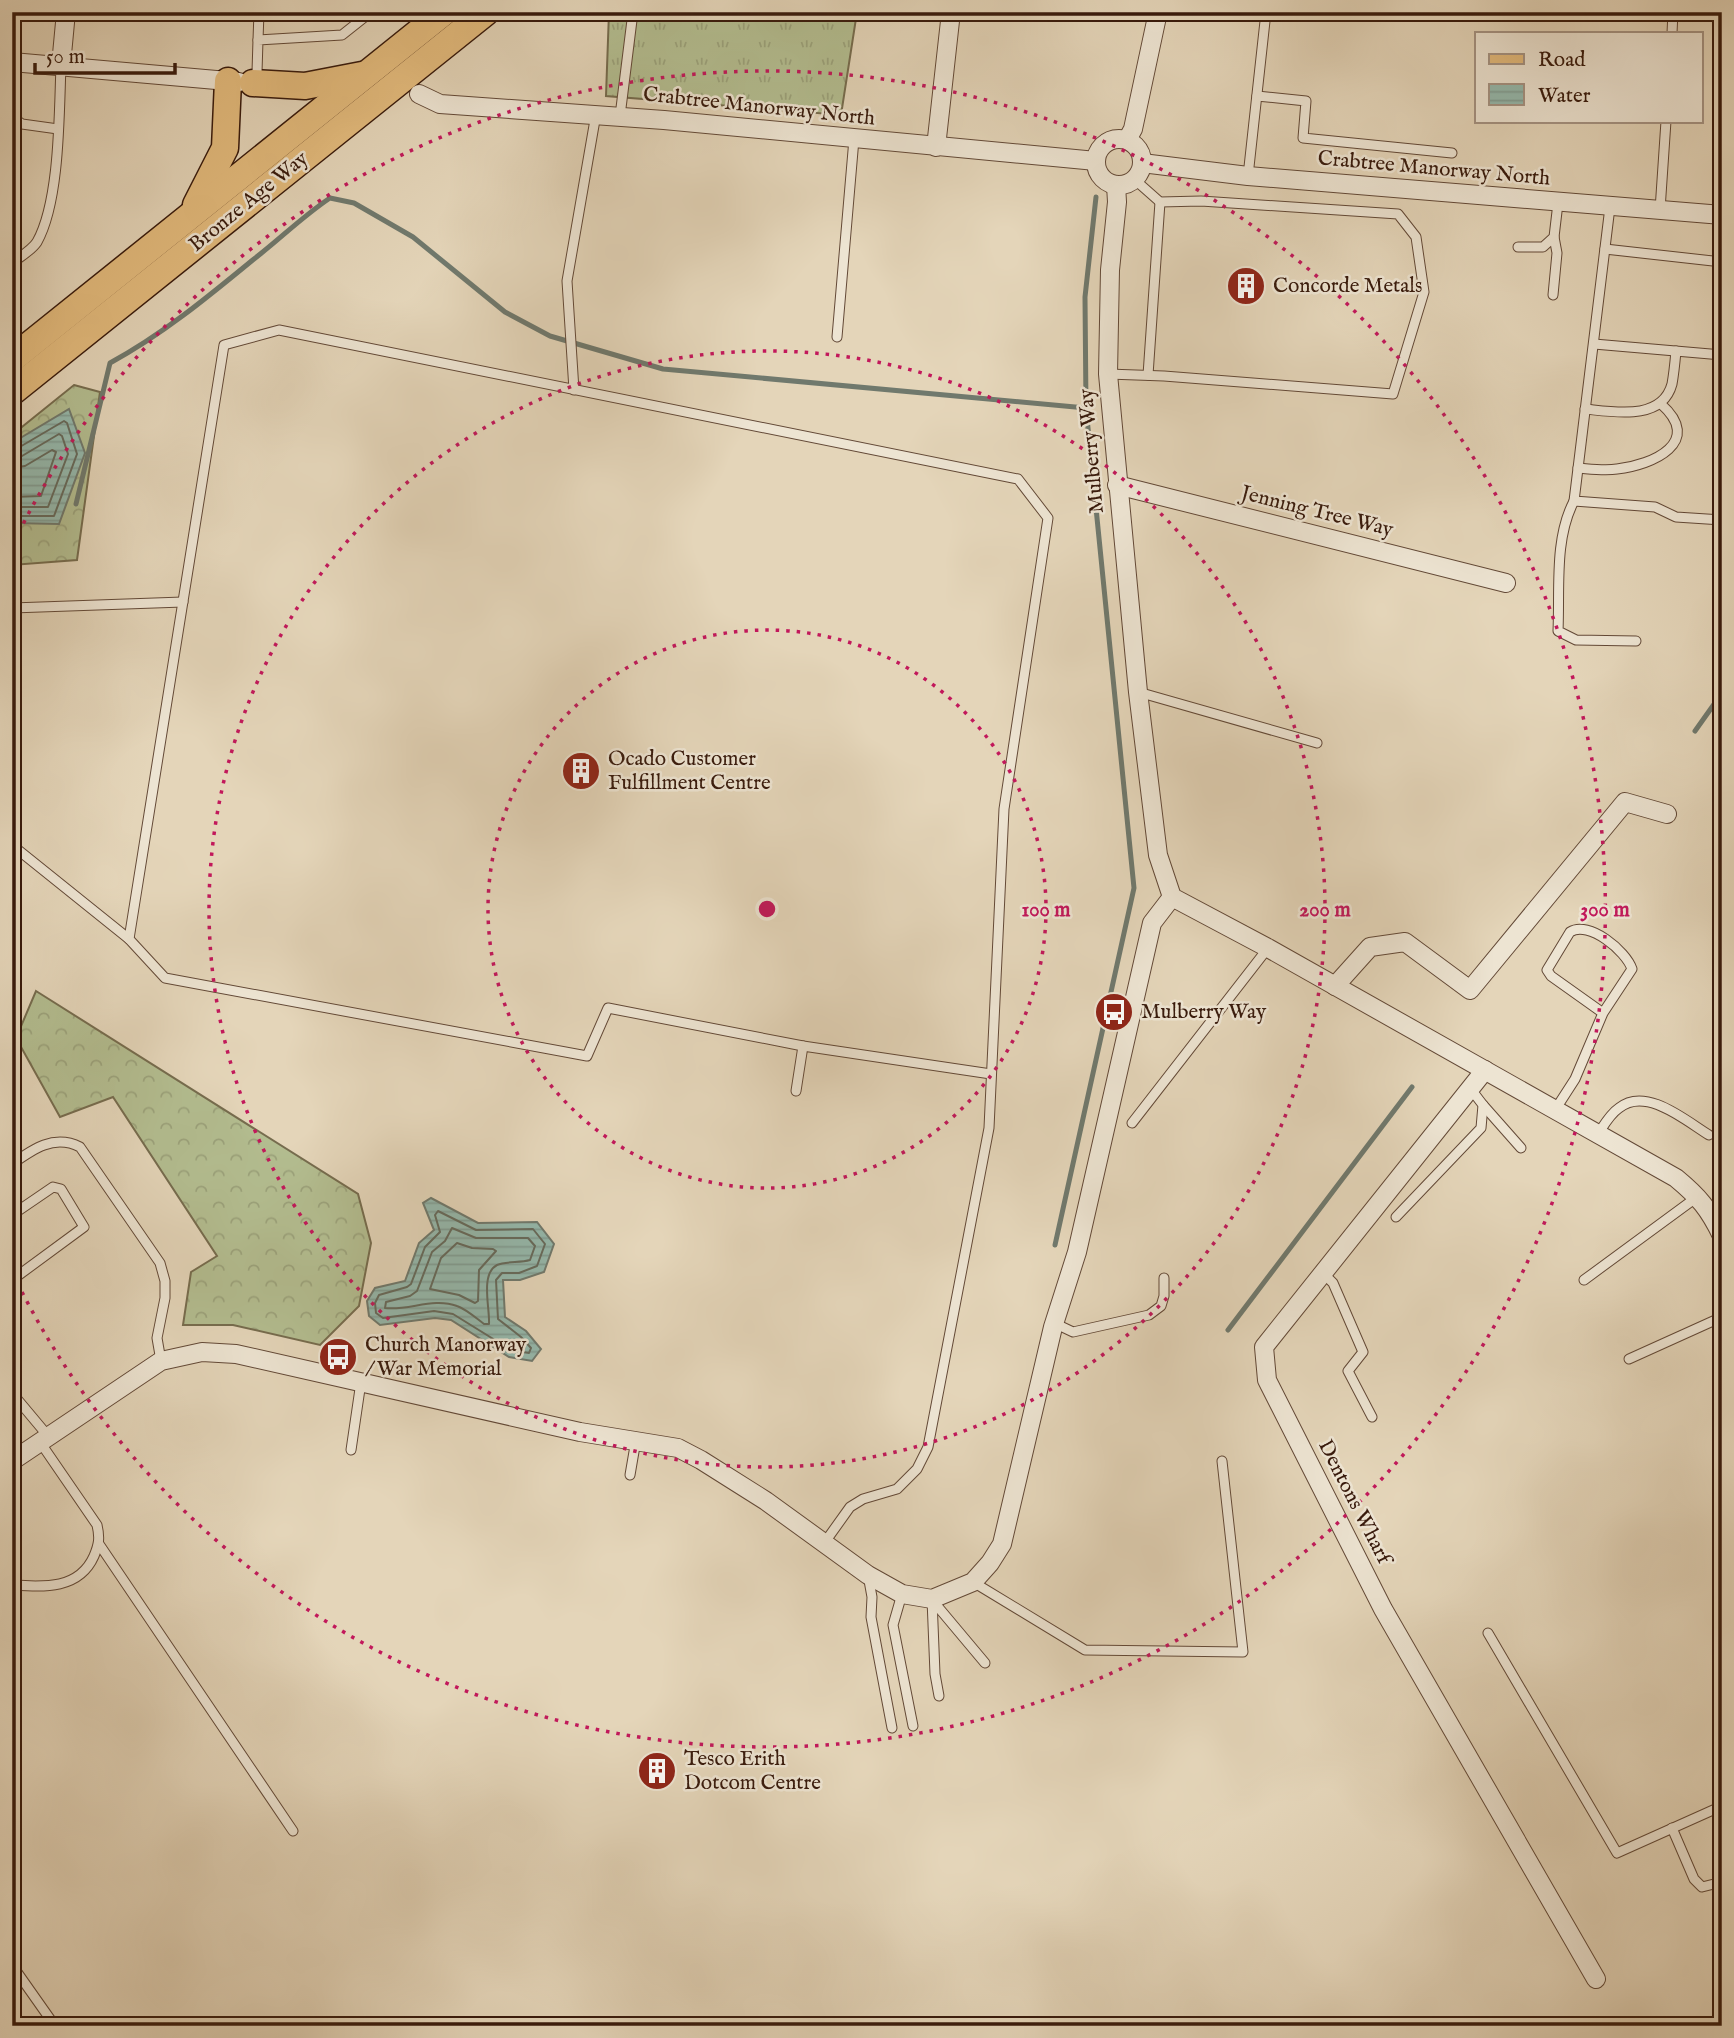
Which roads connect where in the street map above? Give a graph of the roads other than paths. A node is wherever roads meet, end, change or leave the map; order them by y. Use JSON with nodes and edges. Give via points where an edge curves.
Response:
{"nodes":[{"id":1,"x":65,"y":12,"type":"edge"},
{"id":2,"x":259,"y":12,"type":"edge"},
{"id":3,"x":371,"y":12,"type":"edge"},
{"id":4,"x":443,"y":12,"type":"edge"},
{"id":5,"x":486,"y":12,"type":"edge"},
{"id":6,"x":633,"y":12,"type":"edge"},
{"id":7,"x":951,"y":12,"type":"edge"},
{"id":8,"x":1158,"y":12,"type":"edge"},
{"id":9,"x":1266,"y":12,"type":"edge"},
{"id":10,"x":1673,"y":12,"type":"edge"},
{"id":11,"x":1672,"y":32,"type":"edge"},
{"id":12,"x":258,"y":40,"type":"junction"},
{"id":13,"x":12,"y":62,"type":"edge"},
{"id":14,"x":61,"y":65,"type":"junction"},
{"id":15,"x":365,"y":74,"type":"junction"},
{"id":16,"x":240,"y":82,"type":"junction"},
{"id":17,"x":419,"y":94,"type":"dead end"},
{"id":18,"x":1257,"y":96,"type":"junction"},
{"id":19,"x":596,"y":114,"type":"junction"},
{"id":20,"x":620,"y":116,"type":"junction"},
{"id":21,"x":12,"y":117,"type":"edge"},
{"id":22,"x":1666,"y":122,"type":"edge"},
{"id":23,"x":58,"y":129,"type":"junction"},
{"id":24,"x":854,"y":139,"type":"junction"},
{"id":25,"x":1127,"y":140,"type":"junction"},
{"id":26,"x":936,"y":147,"type":"junction"},
{"id":27,"x":1452,"y":153,"type":"dead end"},
{"id":28,"x":1096,"y":161,"type":"junction"},
{"id":29,"x":1138,"y":171,"type":"junction"},
{"id":30,"x":1248,"y":176,"type":"junction"},
{"id":31,"x":1116,"y":185,"type":"junction"},
{"id":32,"x":1160,"y":202,"type":"junction"},
{"id":33,"x":1558,"y":203,"type":"junction"},
{"id":34,"x":1611,"y":207,"type":"junction"},
{"id":35,"x":1660,"y":210,"type":"junction"},
{"id":36,"x":190,"y":215,"type":"junction"},
{"id":37,"x":1722,"y":215,"type":"edge"},
{"id":38,"x":1554,"y":237,"type":"junction"},
{"id":39,"x":1518,"y":247,"type":"dead end"},
{"id":40,"x":1605,"y":249,"type":"junction"},
{"id":41,"x":1722,"y":262,"type":"edge"},
{"id":42,"x":12,"y":263,"type":"edge"},
{"id":43,"x":1553,"y":295,"type":"dead end"},
{"id":44,"x":837,"y":337,"type":"dead end"},
{"id":45,"x":1594,"y":344,"type":"junction"},
{"id":46,"x":1676,"y":351,"type":"junction"},
{"id":47,"x":1722,"y":355,"type":"edge"},
{"id":48,"x":12,"y":359,"type":"edge"},
{"id":49,"x":1108,"y":374,"type":"junction"},
{"id":50,"x":1148,"y":375,"type":"junction"},
{"id":51,"x":574,"y":390,"type":"junction"},
{"id":52,"x":12,"y":392,"type":"edge"},
{"id":53,"x":1661,"y":404,"type":"junction"},
{"id":54,"x":1586,"y":409,"type":"junction"},
{"id":55,"x":1578,"y":468,"type":"junction"},
{"id":56,"x":1118,"y":485,"type":"junction"},
{"id":57,"x":1574,"y":501,"type":"junction"},
{"id":58,"x":1722,"y":520,"type":"edge"},
{"id":59,"x":1506,"y":583,"type":"dead end"},
{"id":60,"x":183,"y":602,"type":"junction"},
{"id":61,"x":12,"y":608,"type":"edge"},
{"id":62,"x":1636,"y":641,"type":"dead end"},
{"id":63,"x":1138,"y":692,"type":"junction"},
{"id":64,"x":1317,"y":744,"type":"dead end"},
{"id":65,"x":1667,"y":814,"type":"dead end"},
{"id":66,"x":12,"y":845,"type":"edge"},
{"id":67,"x":1172,"y":898,"type":"junction"},
{"id":68,"x":129,"y":939,"type":"junction"},
{"id":69,"x":1268,"y":948,"type":"junction"},
{"id":70,"x":1335,"y":986,"type":"junction"},
{"id":71,"x":1603,"y":1013,"type":"junction"},
{"id":72,"x":803,"y":1046,"type":"junction"},
{"id":73,"x":1485,"y":1070,"type":"junction"},
{"id":74,"x":991,"y":1074,"type":"junction"},
{"id":75,"x":1470,"y":1088,"type":"junction"},
{"id":76,"x":796,"y":1091,"type":"dead end"},
{"id":77,"x":1483,"y":1105,"type":"junction"},
{"id":78,"x":1555,"y":1110,"type":"junction"},
{"id":79,"x":1132,"y":1123,"type":"dead end"},
{"id":80,"x":1598,"y":1134,"type":"junction"},
{"id":81,"x":1709,"y":1135,"type":"dead end"},
{"id":82,"x":1521,"y":1148,"type":"dead end"},
{"id":83,"x":12,"y":1164,"type":"edge"},
{"id":84,"x":1698,"y":1196,"type":"junction"},
{"id":85,"x":12,"y":1215,"type":"edge"},
{"id":86,"x":1396,"y":1217,"type":"dead end"},
{"id":87,"x":1720,"y":1227,"type":"edge"},
{"id":88,"x":1323,"y":1273,"type":"junction"},
{"id":89,"x":1164,"y":1278,"type":"dead end"},
{"id":90,"x":12,"y":1280,"type":"edge"},
{"id":91,"x":1584,"y":1280,"type":"dead end"},
{"id":92,"x":1722,"y":1317,"type":"edge"},
{"id":93,"x":1054,"y":1323,"type":"junction"},
{"id":94,"x":1629,"y":1359,"type":"dead end"},
{"id":95,"x":161,"y":1361,"type":"junction"},
{"id":96,"x":361,"y":1382,"type":"junction"},
{"id":97,"x":12,"y":1393,"type":"edge"},
{"id":98,"x":1372,"y":1417,"type":"dead end"},
{"id":99,"x":44,"y":1439,"type":"junction"},
{"id":100,"x":636,"y":1440,"type":"junction"},
{"id":101,"x":351,"y":1450,"type":"dead end"},
{"id":102,"x":12,"y":1461,"type":"edge"},
{"id":103,"x":1222,"y":1461,"type":"dead end"},
{"id":104,"x":630,"y":1475,"type":"dead end"},
{"id":105,"x":825,"y":1542,"type":"junction"},
{"id":106,"x":99,"y":1544,"type":"junction"},
{"id":107,"x":869,"y":1575,"type":"junction"},
{"id":108,"x":973,"y":1581,"type":"junction"},
{"id":109,"x":12,"y":1585,"type":"edge"},
{"id":110,"x":902,"y":1594,"type":"junction"},
{"id":111,"x":932,"y":1599,"type":"junction"},
{"id":112,"x":1488,"y":1633,"type":"dead end"},
{"id":113,"x":985,"y":1663,"type":"dead end"},
{"id":114,"x":939,"y":1696,"type":"dead end"},
{"id":115,"x":913,"y":1726,"type":"dead end"},
{"id":116,"x":892,"y":1728,"type":"dead end"},
{"id":117,"x":1722,"y":1806,"type":"edge"},
{"id":118,"x":1672,"y":1828,"type":"junction"},
{"id":119,"x":293,"y":1831,"type":"dead end"},
{"id":120,"x":1722,"y":1882,"type":"edge"},
{"id":121,"x":12,"y":1965,"type":"edge"},
{"id":122,"x":1596,"y":1979,"type":"dead end"},
{"id":123,"x":55,"y":2026,"type":"edge"}],
"edges":[{"from":1,"to":14,"type":"street"},
{"from":2,"to":12,"type":"lane"},
{"from":3,"to":12,"type":"lane","via":[[341,35]]},
{"from":4,"to":15,"type":"main road","name":"Bronze Age Way"},
{"from":5,"to":52,"type":"main road","name":"Bronze Age Way"},
{"from":6,"to":20,"type":"lane"},
{"from":7,"to":26,"type":"street"},
{"from":8,"to":25,"type":"street"},
{"from":9,"to":18,"type":"lane"},
{"from":10,"to":11,"type":"lane"},
{"from":12,"to":16,"type":"lane","via":[[257,72]]},
{"from":13,"to":14,"type":"street"},
{"from":14,"to":16,"type":"street"},
{"from":14,"to":23,"type":"lane"},
{"from":15,"to":16,"type":"main road","via":[[305,86]]},
{"from":15,"to":36,"type":"main road","name":"Bronze Age Way"},
{"from":16,"to":36,"type":"main road","via":[[225,148]]},
{"from":17,"to":19,"type":"street","name":"Crabtree Manorway North","via":[[440,104]]},
{"from":18,"to":27,"type":"lane","via":[[1306,101],[1303,138]]},
{"from":18,"to":30,"type":"lane"},
{"from":19,"to":20,"type":"street","name":"Crabtree Manorway North"},
{"from":19,"to":51,"type":"lane","via":[[567,281]]},
{"from":20,"to":24,"type":"street","name":"Crabtree Manorway North"},
{"from":21,"to":23,"type":"lane","via":[[22,124]]},
{"from":22,"to":35,"type":"lane"},
{"from":23,"to":42,"type":"lane","via":[[51,208],[36,244]]},
{"from":24,"to":26,"type":"street","name":"Crabtree Manorway North"},
{"from":24,"to":44,"type":"lane"},
{"from":25,"to":28,"type":"street","via":[[1111,140],[1102,146]]},
{"from":25,"to":29,"type":"street","via":[[1139,149]]},
{"from":26,"to":28,"type":"street","name":"Crabtree Manorway North"},
{"from":28,"to":31,"type":"street","via":[[1104,179]]},
{"from":29,"to":30,"type":"street","name":"Crabtree Manorway North"},
{"from":29,"to":31,"type":"street","name":"Crabtree Manorway North"},
{"from":29,"to":32,"type":"lane"},
{"from":30,"to":33,"type":"street","name":"Crabtree Manorway North"},
{"from":31,"to":49,"type":"street","name":"Mulberry Way"},
{"from":32,"to":50,"type":"lane"},
{"from":32,"to":50,"type":"lane","via":[[1398,214],[1416,237],[1424,292],[1393,394]]},
{"from":33,"to":34,"type":"street","name":"Crabtree Manorway North"},
{"from":33,"to":38,"type":"lane"},
{"from":34,"to":35,"type":"street","name":"Crabtree Manorway North"},
{"from":34,"to":40,"type":"lane"},
{"from":35,"to":37,"type":"street","name":"Crabtree Manorway North"},
{"from":36,"to":48,"type":"main road","name":"Bronze Age Way"},
{"from":38,"to":39,"type":"lane","via":[[1543,247]]},
{"from":38,"to":43,"type":"lane"},
{"from":40,"to":41,"type":"lane"},
{"from":40,"to":45,"type":"lane"},
{"from":45,"to":46,"type":"lane"},
{"from":45,"to":54,"type":"lane"},
{"from":46,"to":47,"type":"lane"},
{"from":46,"to":53,"type":"lane","via":[[1671,386]]},
{"from":49,"to":50,"type":"lane"},
{"from":49,"to":56,"type":"street","name":"Mulberry Way"},
{"from":51,"to":60,"type":"lane","via":[[279,330],[223,345]]},
{"from":51,"to":74,"type":"lane","via":[[1018,480],[1048,518],[1004,809]]},
{"from":53,"to":54,"type":"lane","via":[[1620,413]]},
{"from":53,"to":55,"type":"lane","via":[[1676,423],[1677,435],[1669,452],[1615,470]]},
{"from":54,"to":55,"type":"lane"},
{"from":55,"to":57,"type":"lane"},
{"from":56,"to":59,"type":"street","name":"Jenning Tree Way"},
{"from":56,"to":63,"type":"street","name":"Mulberry Way"},
{"from":57,"to":58,"type":"lane"},
{"from":57,"to":62,"type":"lane","via":[[1562,542],[1558,631],[1576,640]]},
{"from":60,"to":61,"type":"lane"},
{"from":60,"to":68,"type":"lane"},
{"from":63,"to":64,"type":"lane"},
{"from":63,"to":67,"type":"street","name":"Mulberry Way","via":[[1158,855]]},
{"from":65,"to":70,"type":"street","via":[[1625,802],[1470,990],[1405,942],[1370,947]]},
{"from":66,"to":68,"type":"lane"},
{"from":67,"to":69,"type":"street"},
{"from":67,"to":93,"type":"street","via":[[1152,923],[1077,1252]]},
{"from":68,"to":72,"type":"lane","via":[[165,978],[587,1056],[608,1008]]},
{"from":69,"to":70,"type":"street"},
{"from":69,"to":79,"type":"lane"},
{"from":70,"to":73,"type":"street"},
{"from":71,"to":71,"type":"lane","via":[[1547,970],[1575,929],[1582,927],[1601,936],[1629,960],[1630,975]]},
{"from":71,"to":78,"type":"lane","via":[[1575,1079]]},
{"from":72,"to":74,"type":"lane"},
{"from":72,"to":76,"type":"lane"},
{"from":73,"to":75,"type":"street","name":"Dentons Wharf"},
{"from":73,"to":78,"type":"street"},
{"from":74,"to":105,"type":"lane","via":[[989,1128],[928,1447],[917,1469],[897,1489],[849,1507]]},
{"from":75,"to":77,"type":"lane"},
{"from":75,"to":88,"type":"street","name":"Dentons Wharf"},
{"from":77,"to":82,"type":"lane"},
{"from":77,"to":86,"type":"lane","via":[[1481,1128]]},
{"from":78,"to":80,"type":"street"},
{"from":80,"to":81,"type":"lane","via":[[1620,1106],[1648,1101]]},
{"from":80,"to":84,"type":"street","via":[[1676,1178]]},
{"from":83,"to":95,"type":"lane","via":[[48,1143],[61,1140],[80,1147],[160,1263],[165,1281],[157,1338]]},
{"from":84,"to":87,"type":"street"},
{"from":84,"to":91,"type":"lane"},
{"from":85,"to":90,"type":"lane","via":[[57,1187],[84,1227]]},
{"from":88,"to":98,"type":"lane","via":[[1333,1283],[1363,1352],[1348,1371]]},
{"from":88,"to":122,"type":"street","name":"Dentons Wharf","via":[[1264,1347],[1267,1380],[1383,1609]]},
{"from":89,"to":93,"type":"lane","via":[[1161,1306],[1149,1315],[1073,1332]]},
{"from":92,"to":94,"type":"lane"},
{"from":93,"to":108,"type":"street","via":[[1002,1544]]},
{"from":95,"to":96,"type":"street","via":[[202,1352],[236,1354]]},
{"from":95,"to":99,"type":"street"},
{"from":96,"to":100,"type":"street","via":[[580,1432]]},
{"from":96,"to":101,"type":"lane"},
{"from":97,"to":99,"type":"lane"},
{"from":99,"to":102,"type":"street"},
{"from":99,"to":106,"type":"lane","via":[[97,1525]]},
{"from":100,"to":104,"type":"lane"},
{"from":100,"to":105,"type":"street","via":[[677,1448],[701,1460]]},
{"from":103,"to":108,"type":"lane","via":[[1243,1652],[1086,1650]]},
{"from":105,"to":107,"type":"street"},
{"from":106,"to":109,"type":"lane","via":[[79,1578],[57,1585]]},
{"from":106,"to":119,"type":"lane"},
{"from":107,"to":110,"type":"street"},
{"from":107,"to":116,"type":"lane","via":[[871,1617]]},
{"from":108,"to":111,"type":"street"},
{"from":110,"to":111,"type":"street"},
{"from":110,"to":115,"type":"lane","via":[[893,1625]]},
{"from":111,"to":113,"type":"lane"},
{"from":111,"to":114,"type":"lane"},
{"from":112,"to":118,"type":"lane","via":[[1616,1853]]},
{"from":117,"to":118,"type":"lane"},
{"from":118,"to":120,"type":"lane","via":[[1694,1879],[1702,1887]]},
{"from":121,"to":123,"type":"lane"}]}
